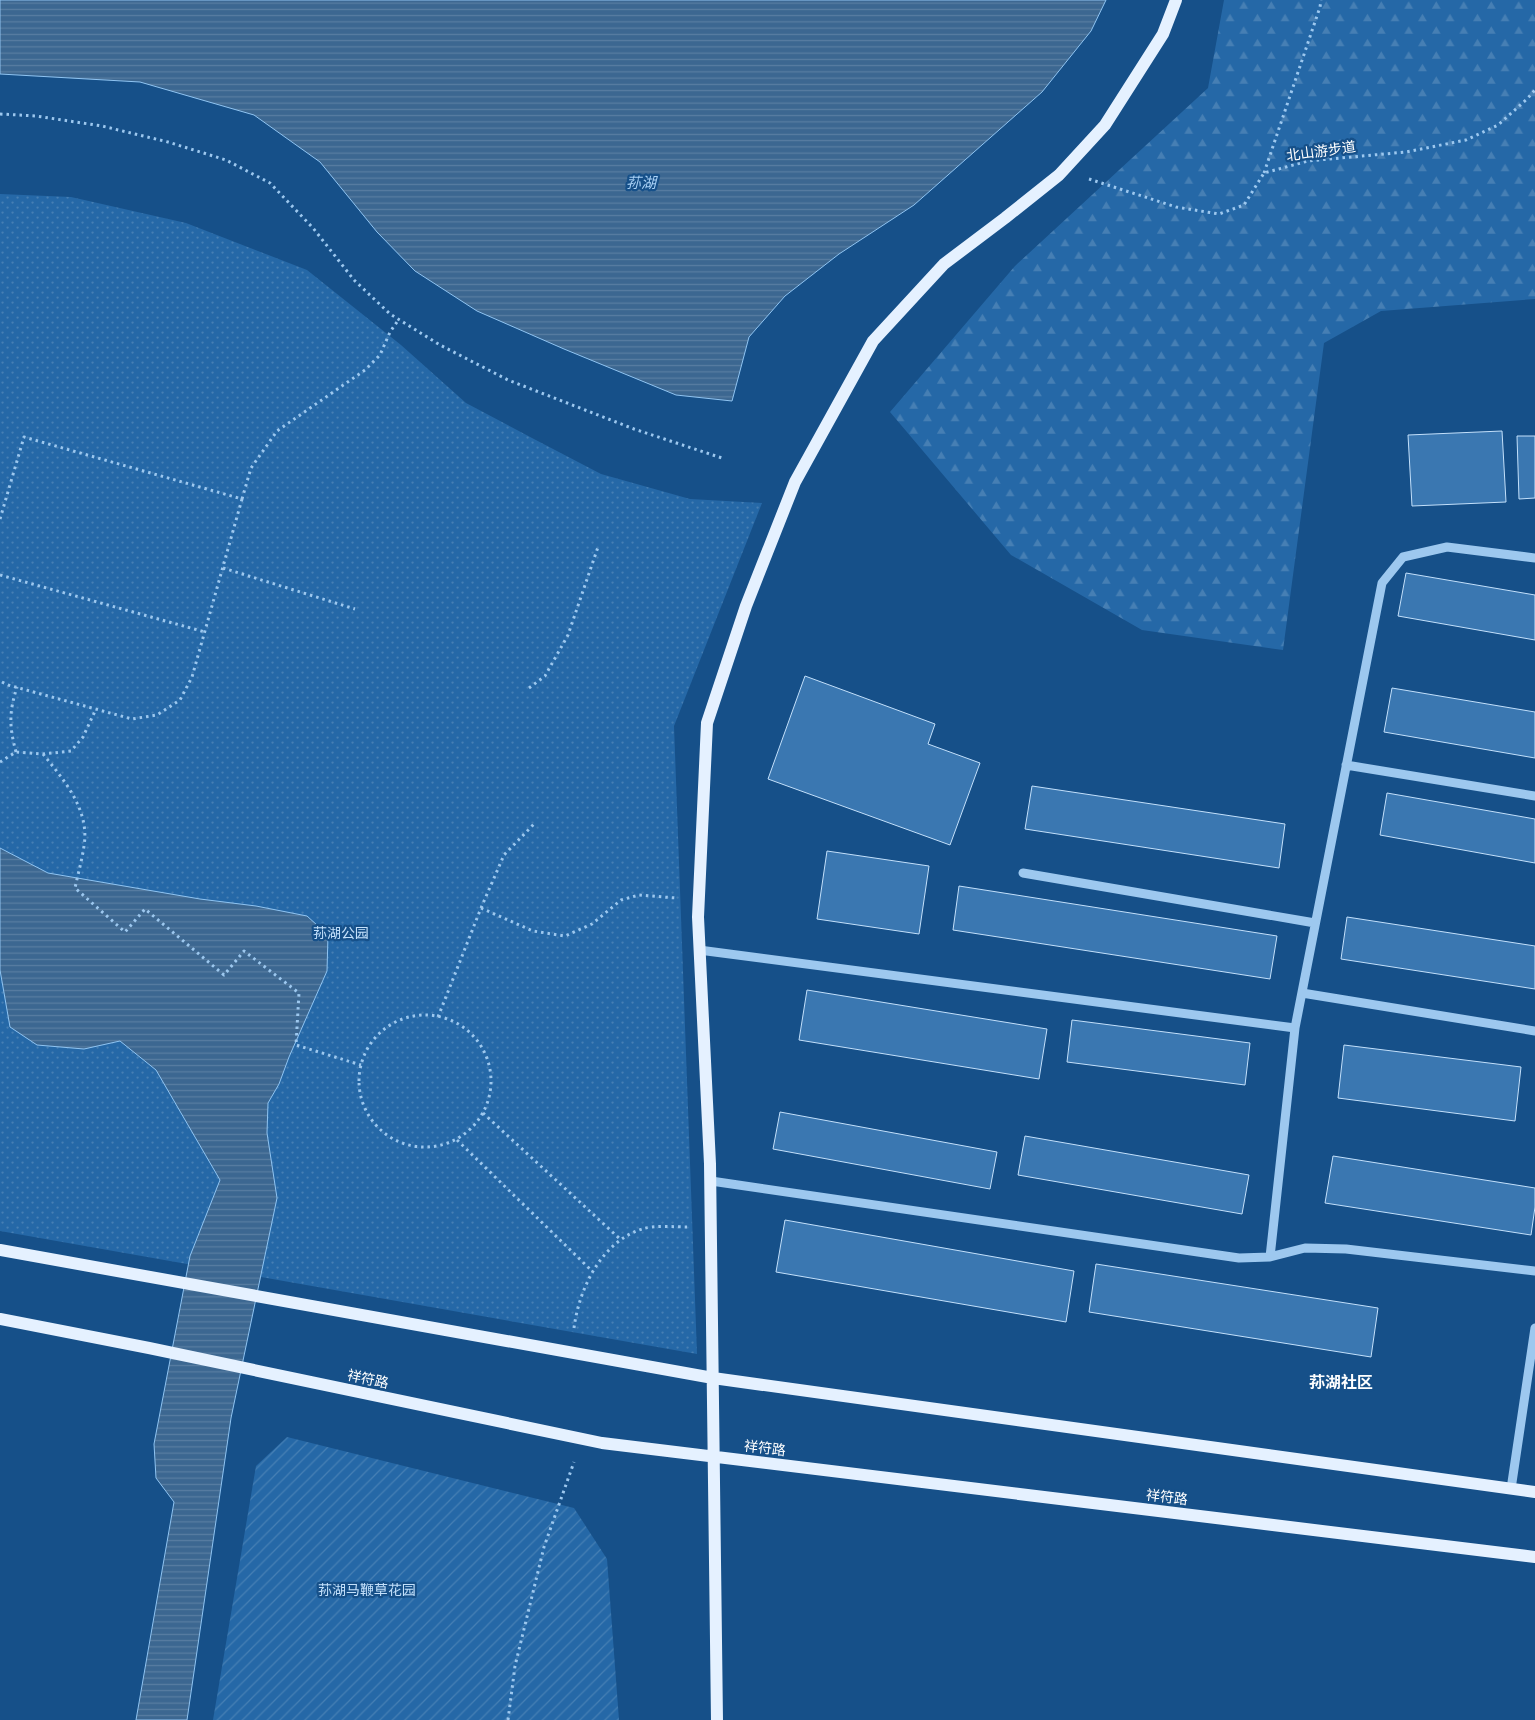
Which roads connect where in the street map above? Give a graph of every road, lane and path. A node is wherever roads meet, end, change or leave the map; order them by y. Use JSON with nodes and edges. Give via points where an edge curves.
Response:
{"nodes":[{"id":1,"x":1176,"y":0,"type":"edge"},
{"id":2,"x":1321,"y":0,"type":"edge"},
{"id":3,"x":1535,"y":90,"type":"edge"},
{"id":4,"x":0,"y":114,"type":"edge"},
{"id":5,"x":1264,"y":173,"type":"junction"},
{"id":6,"x":1059,"y":174,"type":"junction"},
{"id":7,"x":399,"y":319,"type":"junction"},
{"id":8,"x":722,"y":458,"type":"dead end"},
{"id":9,"x":242,"y":499,"type":"junction"},
{"id":10,"x":0,"y":519,"type":"edge"},
{"id":11,"x":598,"y":547,"type":"dead end"},
{"id":12,"x":1535,"y":558,"type":"edge"},
{"id":13,"x":223,"y":568,"type":"junction"},
{"id":14,"x":0,"y":575,"type":"edge"},
{"id":15,"x":355,"y":608,"type":"dead end"},
{"id":16,"x":205,"y":632,"type":"junction"},
{"id":17,"x":0,"y":681,"type":"edge"},
{"id":18,"x":16,"y":687,"type":"junction"},
{"id":19,"x":529,"y":688,"type":"dead end"},
{"id":20,"x":96,"y":709,"type":"junction"},
{"id":21,"x":16,"y":752,"type":"junction"},
{"id":22,"x":43,"y":754,"type":"junction"},
{"id":23,"x":0,"y":762,"type":"edge"},
{"id":24,"x":1346,"y":765,"type":"junction"},
{"id":25,"x":1535,"y":796,"type":"edge"},
{"id":26,"x":534,"y":824,"type":"dead end"},
{"id":27,"x":1023,"y":873,"type":"dead end"},
{"id":28,"x":698,"y":900,"type":"junction"},
{"id":29,"x":482,"y":908,"type":"junction"},
{"id":30,"x":1315,"y":923,"type":"junction"},
{"id":31,"x":699,"y":950,"type":"junction"},
{"id":32,"x":1302,"y":993,"type":"junction"},
{"id":33,"x":438,"y":1018,"type":"junction"},
{"id":34,"x":1295,"y":1028,"type":"junction"},
{"id":35,"x":1535,"y":1031,"type":"edge"},
{"id":36,"x":361,"y":1065,"type":"junction"},
{"id":37,"x":483,"y":1113,"type":"junction"},
{"id":38,"x":456,"y":1140,"type":"junction"},
{"id":39,"x":711,"y":1181,"type":"junction"},
{"id":40,"x":711,"y":1226,"type":"junction"},
{"id":41,"x":620,"y":1239,"type":"junction"},
{"id":42,"x":0,"y":1250,"type":"edge"},
{"id":43,"x":1270,"y":1257,"type":"junction"},
{"id":44,"x":592,"y":1271,"type":"junction"},
{"id":45,"x":1535,"y":1271,"type":"edge"},
{"id":46,"x":0,"y":1319,"type":"edge"},
{"id":47,"x":1535,"y":1328,"type":"edge"},
{"id":48,"x":570,"y":1353,"type":"junction"},
{"id":49,"x":713,"y":1378,"type":"junction"},
{"id":50,"x":582,"y":1439,"type":"junction"},
{"id":51,"x":714,"y":1457,"type":"junction"},
{"id":52,"x":1511,"y":1489,"type":"junction"},
{"id":53,"x":1535,"y":1492,"type":"edge"},
{"id":54,"x":1535,"y":1557,"type":"edge"},
{"id":55,"x":508,"y":1720,"type":"edge"},
{"id":56,"x":717,"y":1720,"type":"edge"}],
"edges":[{"from":1,"to":6,"type":"main road","via":[[1163,34],[1105,125]]},
{"from":2,"to":5,"type":"path"},
{"from":3,"to":5,"type":"path","name":"北山游步道","via":[[1498,125],[1466,140],[1406,152],[1308,162]]},
{"from":4,"to":7,"type":"path","via":[[102,126],[226,160],[270,183],[313,228],[354,280]]},
{"from":5,"to":6,"type":"path","via":[[1244,205],[1219,214],[1176,207],[1077,175]]},
{"from":6,"to":28,"type":"main road","via":[[944,264],[873,341],[795,482],[746,606],[707,723]]},
{"from":7,"to":8,"type":"path","via":[[440,345],[508,380],[634,429]]},
{"from":7,"to":9,"type":"path","via":[[380,355],[366,370],[277,431],[250,468]]},
{"from":9,"to":10,"type":"path","via":[[24,437]]},
{"from":9,"to":13,"type":"path"},
{"from":11,"to":19,"type":"path","via":[[568,635],[545,676]]},
{"from":12,"to":24,"type":"lane","via":[[1447,547],[1403,557],[1382,582]]},
{"from":13,"to":15,"type":"path"},
{"from":13,"to":16,"type":"path"},
{"from":14,"to":16,"type":"path"},
{"from":16,"to":20,"type":"path","via":[[192,677],[180,700],[157,715],[132,719]]},
{"from":17,"to":18,"type":"path"},
{"from":18,"to":20,"type":"path"},
{"from":18,"to":21,"type":"path","via":[[10,709]]},
{"from":20,"to":22,"type":"path","via":[[83,738],[72,751]]},
{"from":21,"to":22,"type":"path"},
{"from":21,"to":23,"type":"path"},
{"from":22,"to":36,"type":"path","via":[[70,789],[84,821],[84,845],[75,888],[125,932],[145,909],[224,975],[244,951],[299,993],[296,1045]]},
{"from":24,"to":25,"type":"lane"},
{"from":24,"to":30,"type":"lane"},
{"from":26,"to":29,"type":"path","via":[[504,855]]},
{"from":27,"to":30,"type":"lane"},
{"from":28,"to":29,"type":"path","via":[[639,895],[621,900],[592,924],[565,936],[534,931]]},
{"from":28,"to":31,"type":"main road"},
{"from":29,"to":33,"type":"path"},
{"from":30,"to":32,"type":"lane"},
{"from":31,"to":34,"type":"lane"},
{"from":31,"to":39,"type":"main road"},
{"from":32,"to":34,"type":"lane"},
{"from":32,"to":35,"type":"lane"},
{"from":33,"to":36,"type":"path","via":[[429,1015],[411,1017],[394,1023],[379,1034]]},
{"from":33,"to":37,"type":"path","via":[[464,1028],[478,1041],[487,1058],[491,1086]]},
{"from":34,"to":43,"type":"lane"},
{"from":36,"to":38,"type":"path","via":[[362,1100],[370,1118],[383,1132],[418,1147],[438,1146]]},
{"from":37,"to":38,"type":"path","via":[[472,1128]]},
{"from":37,"to":41,"type":"path"},
{"from":38,"to":44,"type":"path"},
{"from":39,"to":40,"type":"main road"},
{"from":39,"to":43,"type":"lane","via":[[1239,1258]]},
{"from":40,"to":41,"type":"path","via":[[643,1228]]},
{"from":40,"to":49,"type":"main road"},
{"from":41,"to":44,"type":"path"},
{"from":42,"to":48,"type":"main road"},
{"from":43,"to":45,"type":"lane","via":[[1306,1248],[1346,1248]]},
{"from":44,"to":48,"type":"path","via":[[576,1308]]},
{"from":46,"to":50,"type":"main road","name":"祥符路"},
{"from":47,"to":52,"type":"lane"},
{"from":48,"to":49,"type":"main road"},
{"from":49,"to":51,"type":"main road"},
{"from":49,"to":52,"type":"main road"},
{"from":50,"to":51,"type":"main road","name":"祥符路"},
{"from":50,"to":55,"type":"path","via":[[544,1547],[515,1666]]},
{"from":51,"to":54,"type":"main road","name":"祥符路"},
{"from":51,"to":56,"type":"main road"},
{"from":52,"to":53,"type":"main road"}]}
